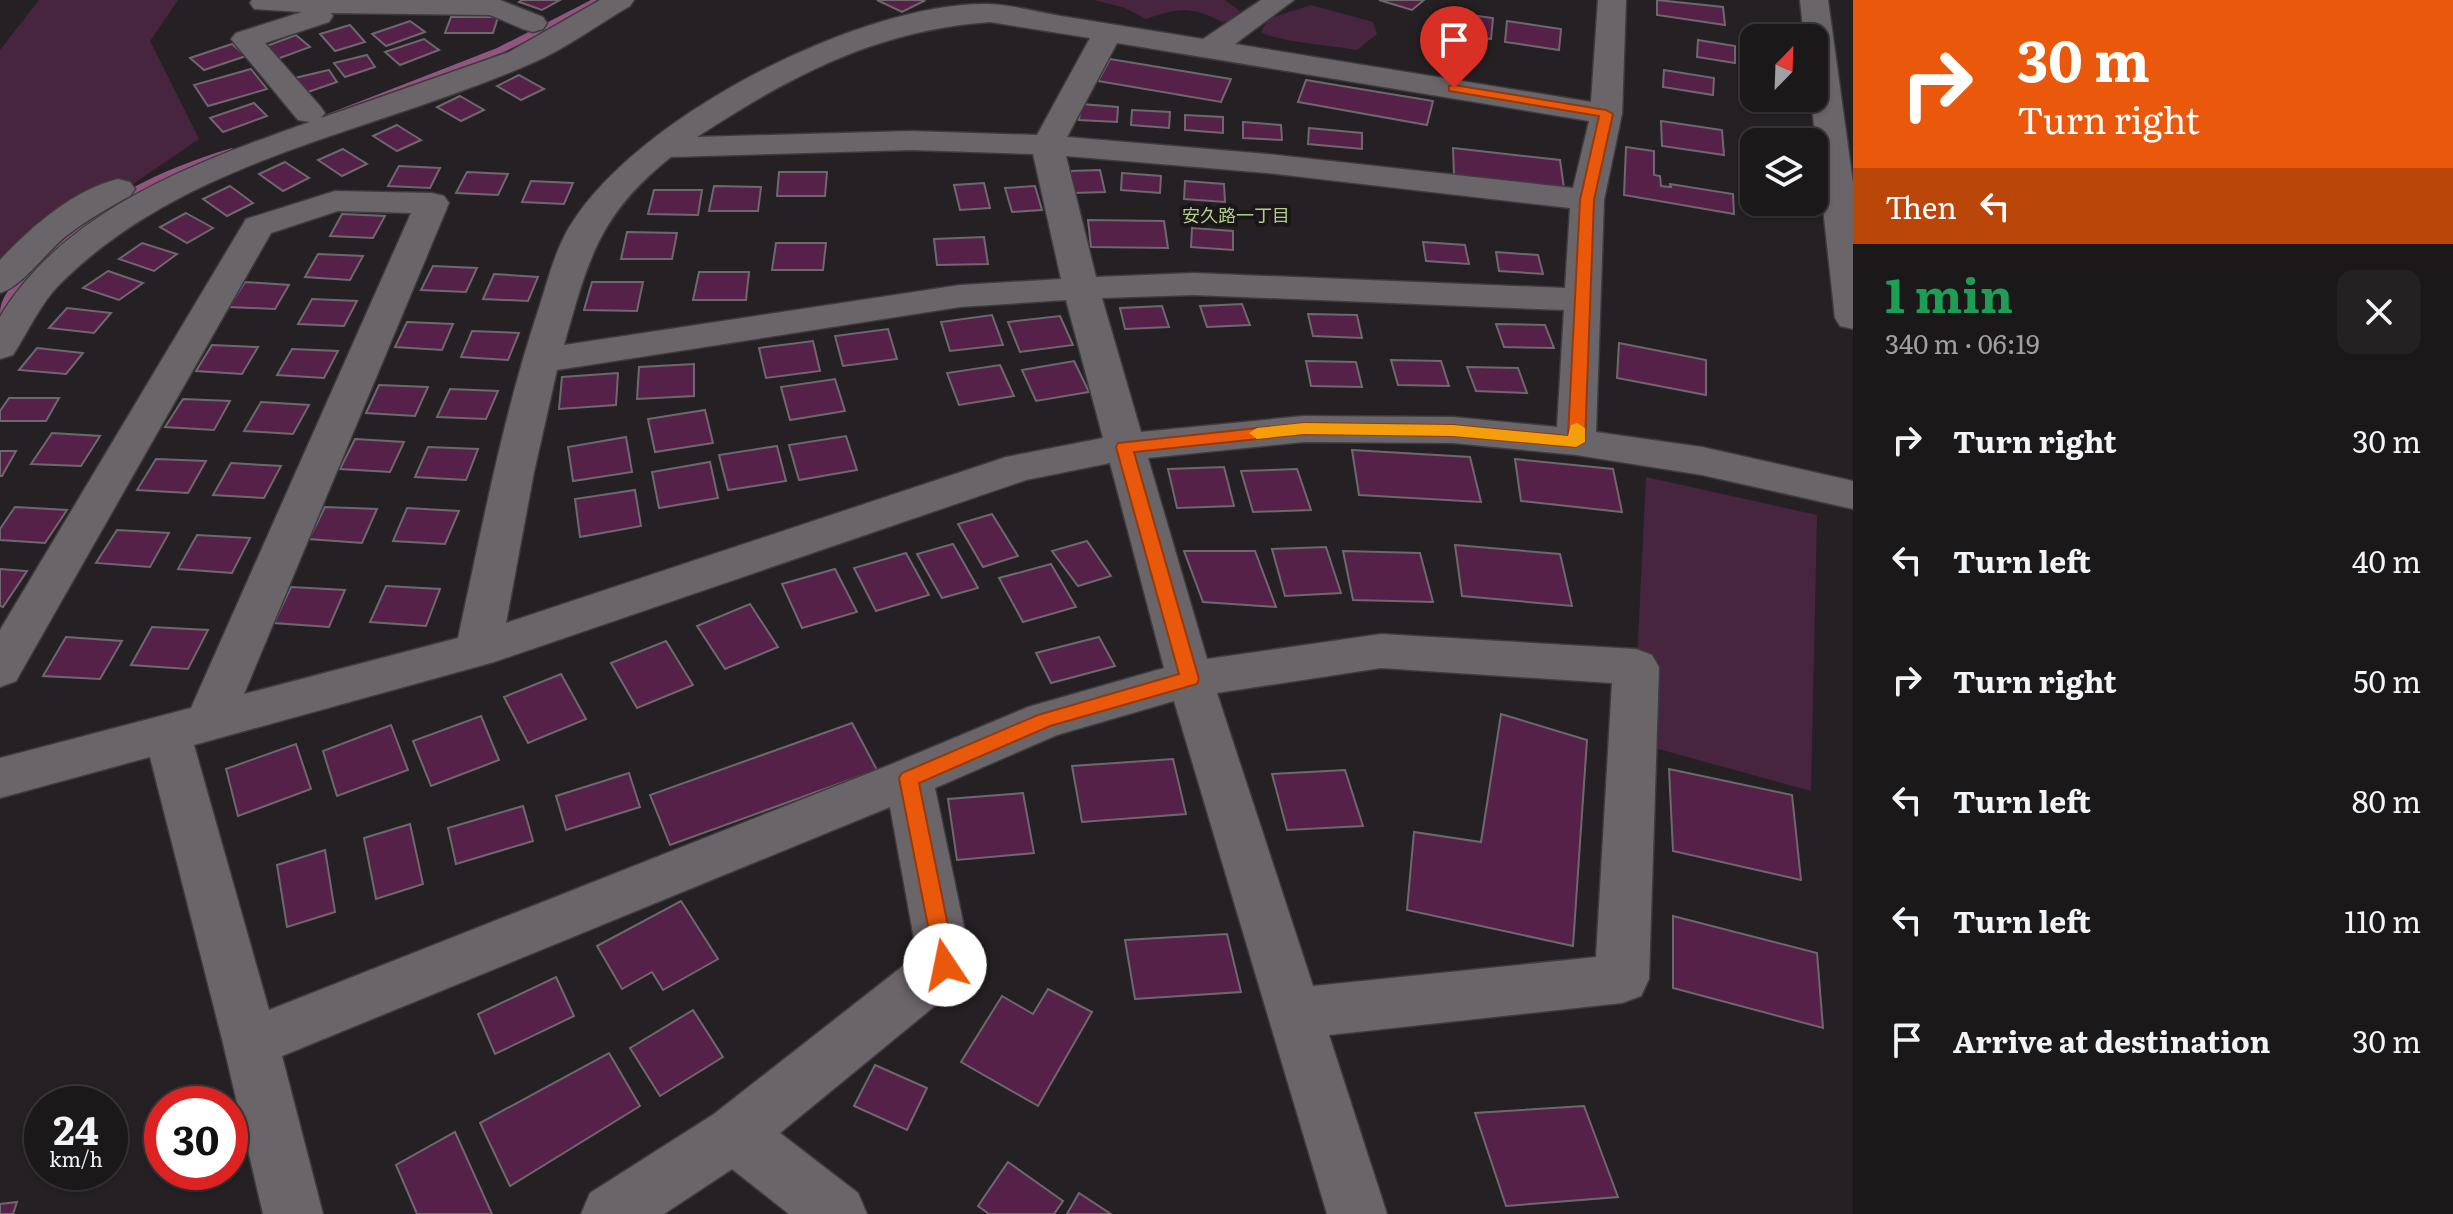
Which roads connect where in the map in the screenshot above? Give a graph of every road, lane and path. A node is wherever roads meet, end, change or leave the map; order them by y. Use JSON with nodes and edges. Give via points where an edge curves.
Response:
{"nodes":[{"id":1,"x":266,"y":0,"type":"edge"},
{"id":2,"x":573,"y":0,"type":"edge"},
{"id":3,"x":620,"y":0,"type":"edge"},
{"id":4,"x":1280,"y":0,"type":"edge"},
{"id":5,"x":1612,"y":0,"type":"edge"},
{"id":6,"x":1814,"y":0,"type":"edge"},
{"id":7,"x":496,"y":4,"type":"edge"},
{"id":8,"x":352,"y":5,"type":"junction"},
{"id":9,"x":959,"y":8,"type":"edge"},
{"id":10,"x":533,"y":23,"type":"junction"},
{"id":11,"x":1108,"y":32,"type":"junction"},
{"id":12,"x":1210,"y":48,"type":"junction"},
{"id":13,"x":309,"y":113,"type":"junction"},
{"id":14,"x":1606,"y":114,"type":"junction"},
{"id":15,"x":1047,"y":145,"type":"junction"},
{"id":16,"x":248,"y":146,"type":"junction"},
{"id":17,"x":662,"y":148,"type":"junction"},
{"id":18,"x":1587,"y":200,"type":"junction"},
{"id":19,"x":0,"y":282,"type":"edge"},
{"id":20,"x":1081,"y":288,"type":"junction"},
{"id":21,"x":1582,"y":300,"type":"junction"},
{"id":22,"x":1853,"y":318,"type":"edge"},
{"id":23,"x":0,"y":347,"type":"edge"},
{"id":24,"x":539,"y":361,"type":"junction"},
{"id":25,"x":1576,"y":442,"type":"junction"},
{"id":26,"x":1124,"y":447,"type":"junction"},
{"id":27,"x":1853,"y":495,"type":"edge"},
{"id":28,"x":478,"y":650,"type":"junction"},
{"id":29,"x":0,"y":669,"type":"edge"},
{"id":30,"x":1190,"y":679,"type":"junction"},
{"id":31,"x":188,"y":728,"type":"junction"},
{"id":32,"x":0,"y":778,"type":"edge"},
{"id":33,"x":909,"y":778,"type":"junction"},
{"id":34,"x":1297,"y":1013,"type":"junction"},
{"id":35,"x":251,"y":1043,"type":"junction"},
{"id":36,"x":734,"y":1134,"type":"junction"},
{"id":37,"x":293,"y":1214,"type":"edge"},
{"id":38,"x":611,"y":1214,"type":"edge"},
{"id":39,"x":837,"y":1214,"type":"edge"},
{"id":40,"x":1357,"y":1214,"type":"edge"}],
"edges":[{"from":1,"to":8,"type":"street"},
{"from":2,"to":10,"type":"street"},
{"from":3,"to":16,"type":"street","via":[[520,58]]},
{"from":4,"to":12,"type":"street"},
{"from":5,"to":14,"type":"street"},
{"from":6,"to":22,"type":"street"},
{"from":7,"to":8,"type":"street"},
{"from":7,"to":10,"type":"street"},
{"from":8,"to":13,"type":"street","via":[[246,39]]},
{"from":9,"to":11,"type":"street"},
{"from":9,"to":17,"type":"street","via":[[831,50],[765,83]]},
{"from":10,"to":13,"type":"street","via":[[448,63]]},
{"from":11,"to":12,"type":"street"},
{"from":11,"to":15,"type":"street"},
{"from":12,"to":14,"type":"street"},
{"from":13,"to":16,"type":"street"},
{"from":14,"to":18,"type":"street"},
{"from":15,"to":17,"type":"street","via":[[944,141]]},
{"from":15,"to":18,"type":"street","via":[[1190,155]]},
{"from":15,"to":20,"type":"street"},
{"from":16,"to":19,"type":"street","via":[[163,166],[110,193],[61,222]]},
{"from":16,"to":23,"type":"street","via":[[95,236],[45,278]]},
{"from":17,"to":24,"type":"street","via":[[618,186],[585,229]]},
{"from":18,"to":21,"type":"street"},
{"from":20,"to":21,"type":"street","via":[[1194,284]]},
{"from":20,"to":24,"type":"street","via":[[960,296]]},
{"from":20,"to":26,"type":"street"},
{"from":21,"to":25,"type":"street"},
{"from":24,"to":28,"type":"street"},
{"from":25,"to":26,"type":"street","via":[[1453,430],[1304,429]]},
{"from":25,"to":27,"type":"street","via":[[1702,461]]},
{"from":26,"to":28,"type":"street","via":[[1020,467]]},
{"from":26,"to":30,"type":"street"},
{"from":28,"to":31,"type":"street"},
{"from":29,"to":31,"type":"street","via":[[258,226],[335,201],[432,203]]},
{"from":30,"to":33,"type":"street","via":[[1045,720]]},
{"from":30,"to":34,"type":"street"},
{"from":30,"to":34,"type":"street","via":[[1381,651],[1636,667],[1622,979]]},
{"from":31,"to":32,"type":"street"},
{"from":31,"to":35,"type":"street"},
{"from":33,"to":35,"type":"street"},
{"from":33,"to":36,"type":"street","via":[[945,965]]},
{"from":34,"to":40,"type":"street"},
{"from":35,"to":37,"type":"street"},
{"from":36,"to":38,"type":"street"},
{"from":36,"to":39,"type":"street"}]}
